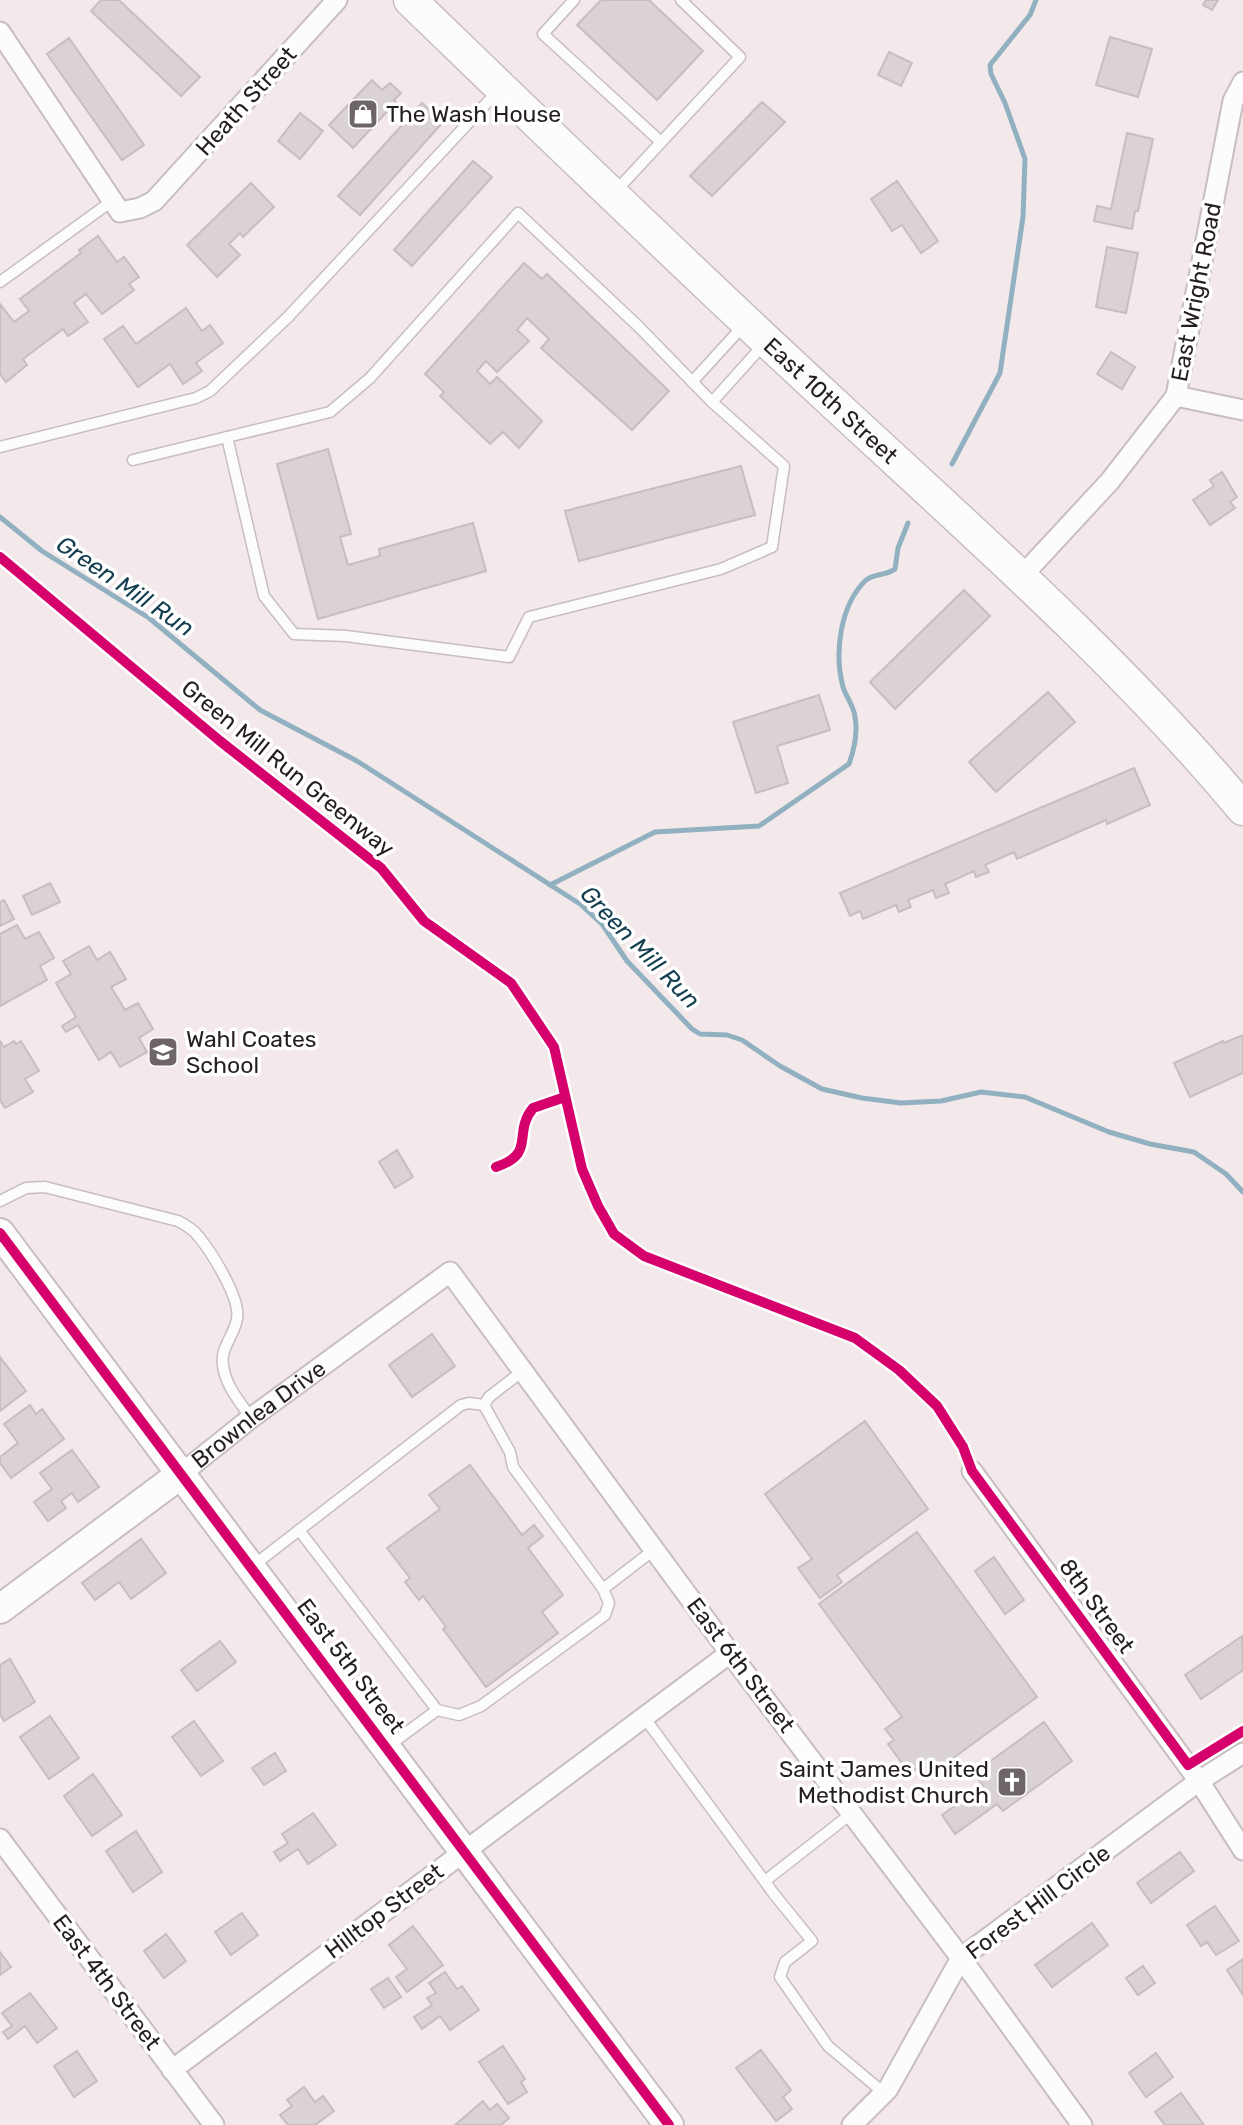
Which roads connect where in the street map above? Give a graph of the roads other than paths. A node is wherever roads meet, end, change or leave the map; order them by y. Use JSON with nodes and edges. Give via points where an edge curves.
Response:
{"nodes":[{"id":1,"x":337,"y":0,"type":"edge"},
{"id":2,"x":410,"y":0,"type":"edge"},
{"id":3,"x":574,"y":0,"type":"edge"},
{"id":4,"x":681,"y":0,"type":"edge"},
{"id":5,"x":0,"y":32,"type":"edge"},
{"id":6,"x":1243,"y":82,"type":"edge"},
{"id":7,"x":501,"y":88,"type":"junction"},
{"id":8,"x":661,"y":142,"type":"junction"},
{"id":9,"x":612,"y":195,"type":"junction"},
{"id":10,"x":112,"y":201,"type":"junction"},
{"id":11,"x":0,"y":282,"type":"edge"},
{"id":12,"x":756,"y":332,"type":"junction"},
{"id":13,"x":692,"y":382,"type":"junction"},
{"id":14,"x":1176,"y":396,"type":"junction"},
{"id":15,"x":712,"y":402,"type":"junction"},
{"id":16,"x":1243,"y":410,"type":"edge"},
{"id":17,"x":227,"y":438,"type":"junction"},
{"id":18,"x":0,"y":447,"type":"edge"},
{"id":19,"x":133,"y":460,"type":"dead end"},
{"id":20,"x":1022,"y":576,"type":"junction"},
{"id":21,"x":1243,"y":809,"type":"edge"},
{"id":22,"x":0,"y":1201,"type":"edge"},
{"id":23,"x":0,"y":1233,"type":"edge"},
{"id":24,"x":450,"y":1272,"type":"joint"},
{"id":25,"x":524,"y":1370,"type":"junction"},
{"id":26,"x":484,"y":1405,"type":"junction"},
{"id":27,"x":251,"y":1418,"type":"junction"},
{"id":28,"x":972,"y":1471,"type":"dead end"},
{"id":29,"x":181,"y":1474,"type":"junction"},
{"id":30,"x":299,"y":1530,"type":"junction"},
{"id":31,"x":655,"y":1549,"type":"junction"},
{"id":32,"x":250,"y":1567,"type":"junction"},
{"id":33,"x":603,"y":1589,"type":"junction"},
{"id":34,"x":0,"y":1609,"type":"edge"},
{"id":35,"x":730,"y":1653,"type":"junction"},
{"id":36,"x":437,"y":1710,"type":"junction"},
{"id":37,"x":644,"y":1717,"type":"junction"},
{"id":38,"x":386,"y":1748,"type":"junction"},
{"id":39,"x":1243,"y":1753,"type":"edge"},
{"id":40,"x":1199,"y":1781,"type":"junction"},
{"id":41,"x":852,"y":1813,"type":"junction"},
{"id":42,"x":0,"y":1839,"type":"edge"},
{"id":43,"x":1243,"y":1850,"type":"edge"},
{"id":44,"x":464,"y":1851,"type":"junction"},
{"id":45,"x":765,"y":1881,"type":"junction"},
{"id":46,"x":961,"y":1958,"type":"junction"},
{"id":47,"x":172,"y":2070,"type":"junction"},
{"id":48,"x":884,"y":2093,"type":"junction"},
{"id":49,"x":214,"y":2125,"type":"edge"},
{"id":50,"x":668,"y":2125,"type":"edge"},
{"id":51,"x":852,"y":2125,"type":"edge"},
{"id":52,"x":1082,"y":2125,"type":"edge"}],
"edges":[{"from":1,"to":10,"type":"street","name":"Heath Street","via":[[154,201],[120,212]]},
{"from":2,"to":7,"type":"main road","name":"East 10th Street"},
{"from":3,"to":8,"type":"lane","via":[[543,34]]},
{"from":4,"to":8,"type":"lane","via":[[740,57]]},
{"from":5,"to":10,"type":"street"},
{"from":6,"to":14,"type":"street","name":"East Wright Road","via":[[1233,101]]},
{"from":7,"to":9,"type":"main road","name":"East 10th Street"},
{"from":7,"to":18,"type":"lane","via":[[362,240],[210,391]]},
{"from":8,"to":9,"type":"lane"},
{"from":9,"to":12,"type":"main road","name":"East 10th Street"},
{"from":10,"to":11,"type":"lane"},
{"from":12,"to":13,"type":"lane"},
{"from":12,"to":15,"type":"lane"},
{"from":12,"to":20,"type":"main road","name":"East 10th Street"},
{"from":13,"to":15,"type":"lane"},
{"from":13,"to":17,"type":"lane","via":[[518,213],[344,402],[330,412]]},
{"from":14,"to":16,"type":"street"},
{"from":14,"to":20,"type":"street","name":"East Wright Road","via":[[1110,481]]},
{"from":15,"to":17,"type":"lane","via":[[784,466],[772,547],[721,569],[528,617],[509,657],[346,636],[294,634],[264,596]]},
{"from":17,"to":19,"type":"lane"},
{"from":20,"to":21,"type":"main road","name":"East 10th Street"},
{"from":22,"to":27,"type":"lane","via":[[26,1188],[45,1187],[191,1227],[231,1290],[237,1320],[222,1365]]},
{"from":23,"to":29,"type":"main road","name":"East 5th Street"},
{"from":24,"to":25,"type":"street","name":"East 6th Street"},
{"from":24,"to":27,"type":"street","name":"Brownlea Drive"},
{"from":25,"to":26,"type":"lane"},
{"from":25,"to":31,"type":"street","name":"East 6th Street"},
{"from":26,"to":30,"type":"lane","via":[[461,1405]]},
{"from":26,"to":33,"type":"lane","via":[[510,1451],[513,1467]]},
{"from":27,"to":29,"type":"street","name":"Brownlea Drive"},
{"from":28,"to":40,"type":"street","name":"8th Street"},
{"from":29,"to":32,"type":"main road","name":"East 5th Street"},
{"from":29,"to":34,"type":"main road","name":"Brownlea Drive"},
{"from":30,"to":32,"type":"lane"},
{"from":30,"to":36,"type":"lane"},
{"from":31,"to":33,"type":"lane"},
{"from":31,"to":35,"type":"street","name":"East 6th Street"},
{"from":32,"to":38,"type":"main road","name":"East 5th Street"},
{"from":33,"to":36,"type":"lane","via":[[609,1603],[606,1615],[504,1690],[459,1715]]},
{"from":35,"to":37,"type":"street","name":"Hilltop Street"},
{"from":35,"to":41,"type":"street","name":"East 6th Street"},
{"from":36,"to":38,"type":"lane"},
{"from":37,"to":44,"type":"street","name":"Hilltop Street"},
{"from":37,"to":45,"type":"lane"},
{"from":38,"to":44,"type":"main road","name":"East 5th Street"},
{"from":39,"to":40,"type":"street","name":"Forest Hill Circle"},
{"from":40,"to":43,"type":"street","name":"8th Street"},
{"from":40,"to":46,"type":"street","name":"Forest Hill Circle"},
{"from":41,"to":45,"type":"lane"},
{"from":41,"to":46,"type":"street","name":"East 6th Street"},
{"from":42,"to":47,"type":"street","name":"East 4th Street"},
{"from":44,"to":47,"type":"street","name":"Hilltop Street"},
{"from":44,"to":50,"type":"main road","name":"East 5th Street"},
{"from":45,"to":48,"type":"lane","via":[[812,1941],[785,1962],[780,1977],[828,2046]]},
{"from":46,"to":48,"type":"street","name":"Forest Hill Circle"},
{"from":46,"to":52,"type":"street","name":"East 6th Street"},
{"from":47,"to":49,"type":"street","name":"East 4th Street"},
{"from":48,"to":51,"type":"street","name":"Forest Hill Circle"}]}
